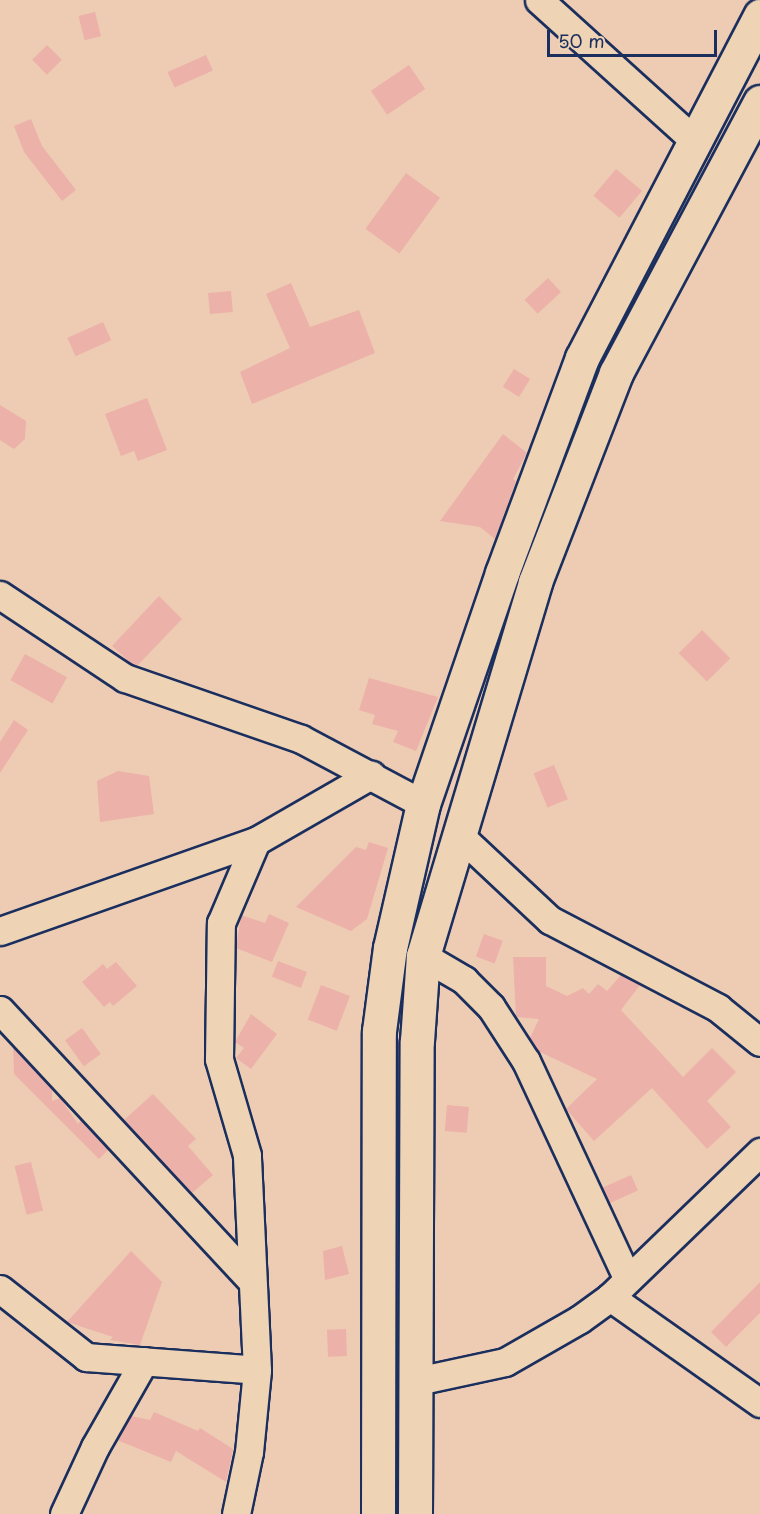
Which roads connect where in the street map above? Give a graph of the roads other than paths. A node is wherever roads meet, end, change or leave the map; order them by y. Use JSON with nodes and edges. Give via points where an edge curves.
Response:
{"nodes":[{"id":1,"x":539,"y":0,"type":"edge"},
{"id":2,"x":760,"y":16,"type":"edge"},
{"id":3,"x":760,"y":102,"type":"edge"},
{"id":4,"x":693,"y":140,"type":"junction"},
{"id":5,"x":0,"y":595,"type":"edge"},
{"id":6,"x":371,"y":775,"type":"junction"},
{"id":7,"x":423,"y":804,"type":"junction"},
{"id":8,"x":458,"y":834,"type":"junction"},
{"id":9,"x":256,"y":841,"type":"junction"},
{"id":10,"x":0,"y":931,"type":"edge"},
{"id":11,"x":423,"y":956,"type":"junction"},
{"id":12,"x":0,"y":1010,"type":"edge"},
{"id":13,"x":760,"y":1042,"type":"edge"},
{"id":14,"x":760,"y":1152,"type":"edge"},
{"id":15,"x":249,"y":1278,"type":"junction"},
{"id":16,"x":619,"y":1287,"type":"junction"},
{"id":17,"x":0,"y":1289,"type":"edge"},
{"id":18,"x":144,"y":1361,"type":"junction"},
{"id":19,"x":257,"y":1370,"type":"junction"},
{"id":20,"x":417,"y":1381,"type":"junction"},
{"id":21,"x":760,"y":1403,"type":"edge"},
{"id":22,"x":64,"y":1514,"type":"edge"},
{"id":23,"x":236,"y":1514,"type":"edge"},
{"id":24,"x":378,"y":1514,"type":"edge"},
{"id":25,"x":415,"y":1514,"type":"edge"}],
"edges":[{"from":1,"to":4,"type":"street"},
{"from":2,"to":4,"type":"street"},
{"from":3,"to":8,"type":"street","via":[[616,373],[535,582]]},
{"from":4,"to":7,"type":"street","via":[[582,358],[501,573]]},
{"from":5,"to":6,"type":"street","via":[[125,678],[301,739]]},
{"from":6,"to":7,"type":"street"},
{"from":6,"to":9,"type":"street"},
{"from":7,"to":24,"type":"street","via":[[390,948],[379,1031]]},
{"from":8,"to":11,"type":"street"},
{"from":8,"to":13,"type":"street","via":[[550,920],[718,1008]]},
{"from":9,"to":10,"type":"street"},
{"from":9,"to":15,"type":"street","via":[[220,923],[219,1059],[247,1155]]},
{"from":11,"to":16,"type":"street","via":[[464,980],[490,1007],[526,1061]]},
{"from":11,"to":20,"type":"street","via":[[417,1041]]},
{"from":12,"to":15,"type":"street"},
{"from":14,"to":16,"type":"street"},
{"from":15,"to":19,"type":"street"},
{"from":16,"to":20,"type":"street","via":[[505,1362]]},
{"from":16,"to":21,"type":"street"},
{"from":17,"to":18,"type":"street","via":[[86,1357]]},
{"from":18,"to":19,"type":"street"},
{"from":18,"to":22,"type":"street","via":[[95,1447]]},
{"from":19,"to":23,"type":"street","via":[[249,1452]]},
{"from":20,"to":25,"type":"street"}]}
